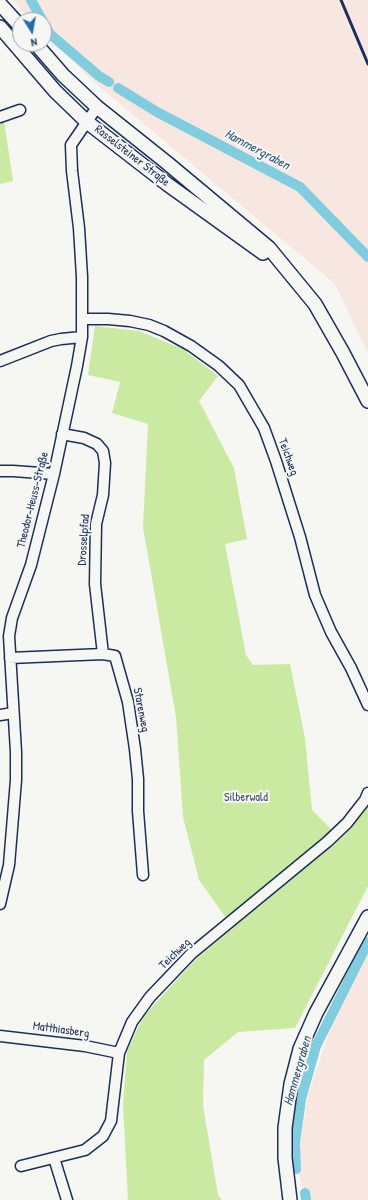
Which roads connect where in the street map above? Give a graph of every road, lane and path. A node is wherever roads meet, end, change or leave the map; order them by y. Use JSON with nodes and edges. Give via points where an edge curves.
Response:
{"nodes":[{"id":1,"x":0,"y":4,"type":"edge"},
{"id":2,"x":12,"y":17,"type":"edge"},
{"id":3,"x":0,"y":28,"type":"edge"},
{"id":4,"x":43,"y":52,"type":"edge"},
{"id":5,"x":97,"y":108,"type":"junction"},
{"id":6,"x":20,"y":110,"type":"dead end"},
{"id":7,"x":0,"y":117,"type":"edge"},
{"id":8,"x":87,"y":122,"type":"junction"},
{"id":9,"x":281,"y":265,"type":"junction"},
{"id":10,"x":82,"y":319,"type":"junction"},
{"id":11,"x":82,"y":337,"type":"junction"},
{"id":12,"x":0,"y":361,"type":"edge"},
{"id":13,"x":368,"y":401,"type":"edge"},
{"id":14,"x":62,"y":434,"type":"junction"},
{"id":15,"x":0,"y":472,"type":"edge"},
{"id":16,"x":54,"y":474,"type":"junction"},
{"id":17,"x":104,"y":654,"type":"junction"},
{"id":18,"x":10,"y":658,"type":"junction"},
{"id":19,"x":368,"y":705,"type":"edge"},
{"id":20,"x":13,"y":713,"type":"junction"},
{"id":21,"x":0,"y":715,"type":"edge"},
{"id":22,"x":368,"y":793,"type":"edge"},
{"id":23,"x":143,"y":875,"type":"dead end"},
{"id":24,"x":0,"y":904,"type":"edge"},
{"id":25,"x":368,"y":917,"type":"edge"},
{"id":26,"x":0,"y":1036,"type":"edge"},
{"id":27,"x":119,"y":1053,"type":"junction"},
{"id":28,"x":54,"y":1158,"type":"junction"},
{"id":29,"x":21,"y":1166,"type":"dead end"},
{"id":30,"x":67,"y":1200,"type":"edge"},
{"id":31,"x":290,"y":1200,"type":"edge"}],
"edges":[{"from":1,"to":2,"type":"main road"},
{"from":3,"to":8,"type":"main road","name":"Rasselsteiner Straße","via":[[54,92]]},
{"from":4,"to":5,"type":"main road","name":"Rasselsteiner Straße"},
{"from":5,"to":8,"type":"street","name":"Theodor-Heuss-Straße"},
{"from":5,"to":9,"type":"main road","name":"Rasselsteiner Straße","via":[[269,248]]},
{"from":6,"to":7,"type":"street"},
{"from":8,"to":9,"type":"main road","name":"Rasselsteiner Straße","via":[[167,184]]},
{"from":8,"to":10,"type":"street","name":"Theodor-Heuss-Straße","via":[[71,145],[79,228]]},
{"from":9,"to":13,"type":"main road","name":"Rasselsteiner Straße","via":[[315,304]]},
{"from":10,"to":11,"type":"street","name":"Theodor-Heuss-Straße"},
{"from":10,"to":19,"type":"street","name":"Teichweg","via":[[130,322],[164,331],[203,354],[239,385],[264,428],[276,460],[315,595]]},
{"from":11,"to":12,"type":"street","via":[[51,341]]},
{"from":11,"to":14,"type":"street","name":"Theodor-Heuss-Straße"},
{"from":14,"to":16,"type":"street","name":"Theodor-Heuss-Straße"},
{"from":14,"to":17,"type":"street","name":"Drosselpfad","via":[[84,438],[97,444],[103,451],[105,463],[103,495],[96,524],[95,584]]},
{"from":15,"to":16,"type":"street"},
{"from":16,"to":18,"type":"street","name":"Theodor-Heuss-Straße","via":[[31,565],[12,618],[9,636]]},
{"from":17,"to":18,"type":"street"},
{"from":17,"to":23,"type":"street","name":"Starenweg","via":[[115,656],[128,702],[138,779]]},
{"from":18,"to":20,"type":"street","name":"Theodor-Heuss-Straße"},
{"from":20,"to":21,"type":"street"},
{"from":20,"to":24,"type":"street","name":"Theodor-Heuss-Straße","via":[[16,780],[8,865]]},
{"from":22,"to":27,"type":"street","name":"Teichweg","via":[[347,823],[327,842],[191,954],[150,997],[132,1022]]},
{"from":25,"to":31,"type":"main road","via":[[316,1013],[300,1049],[291,1084],[285,1128],[285,1158]]},
{"from":26,"to":27,"type":"street","name":"Matthiasberg","via":[[85,1046]]},
{"from":27,"to":28,"type":"street","name":"Teichweg","via":[[111,1121],[103,1136],[85,1150]]},
{"from":28,"to":29,"type":"street","name":"Teichweg"},
{"from":28,"to":30,"type":"street"}]}
